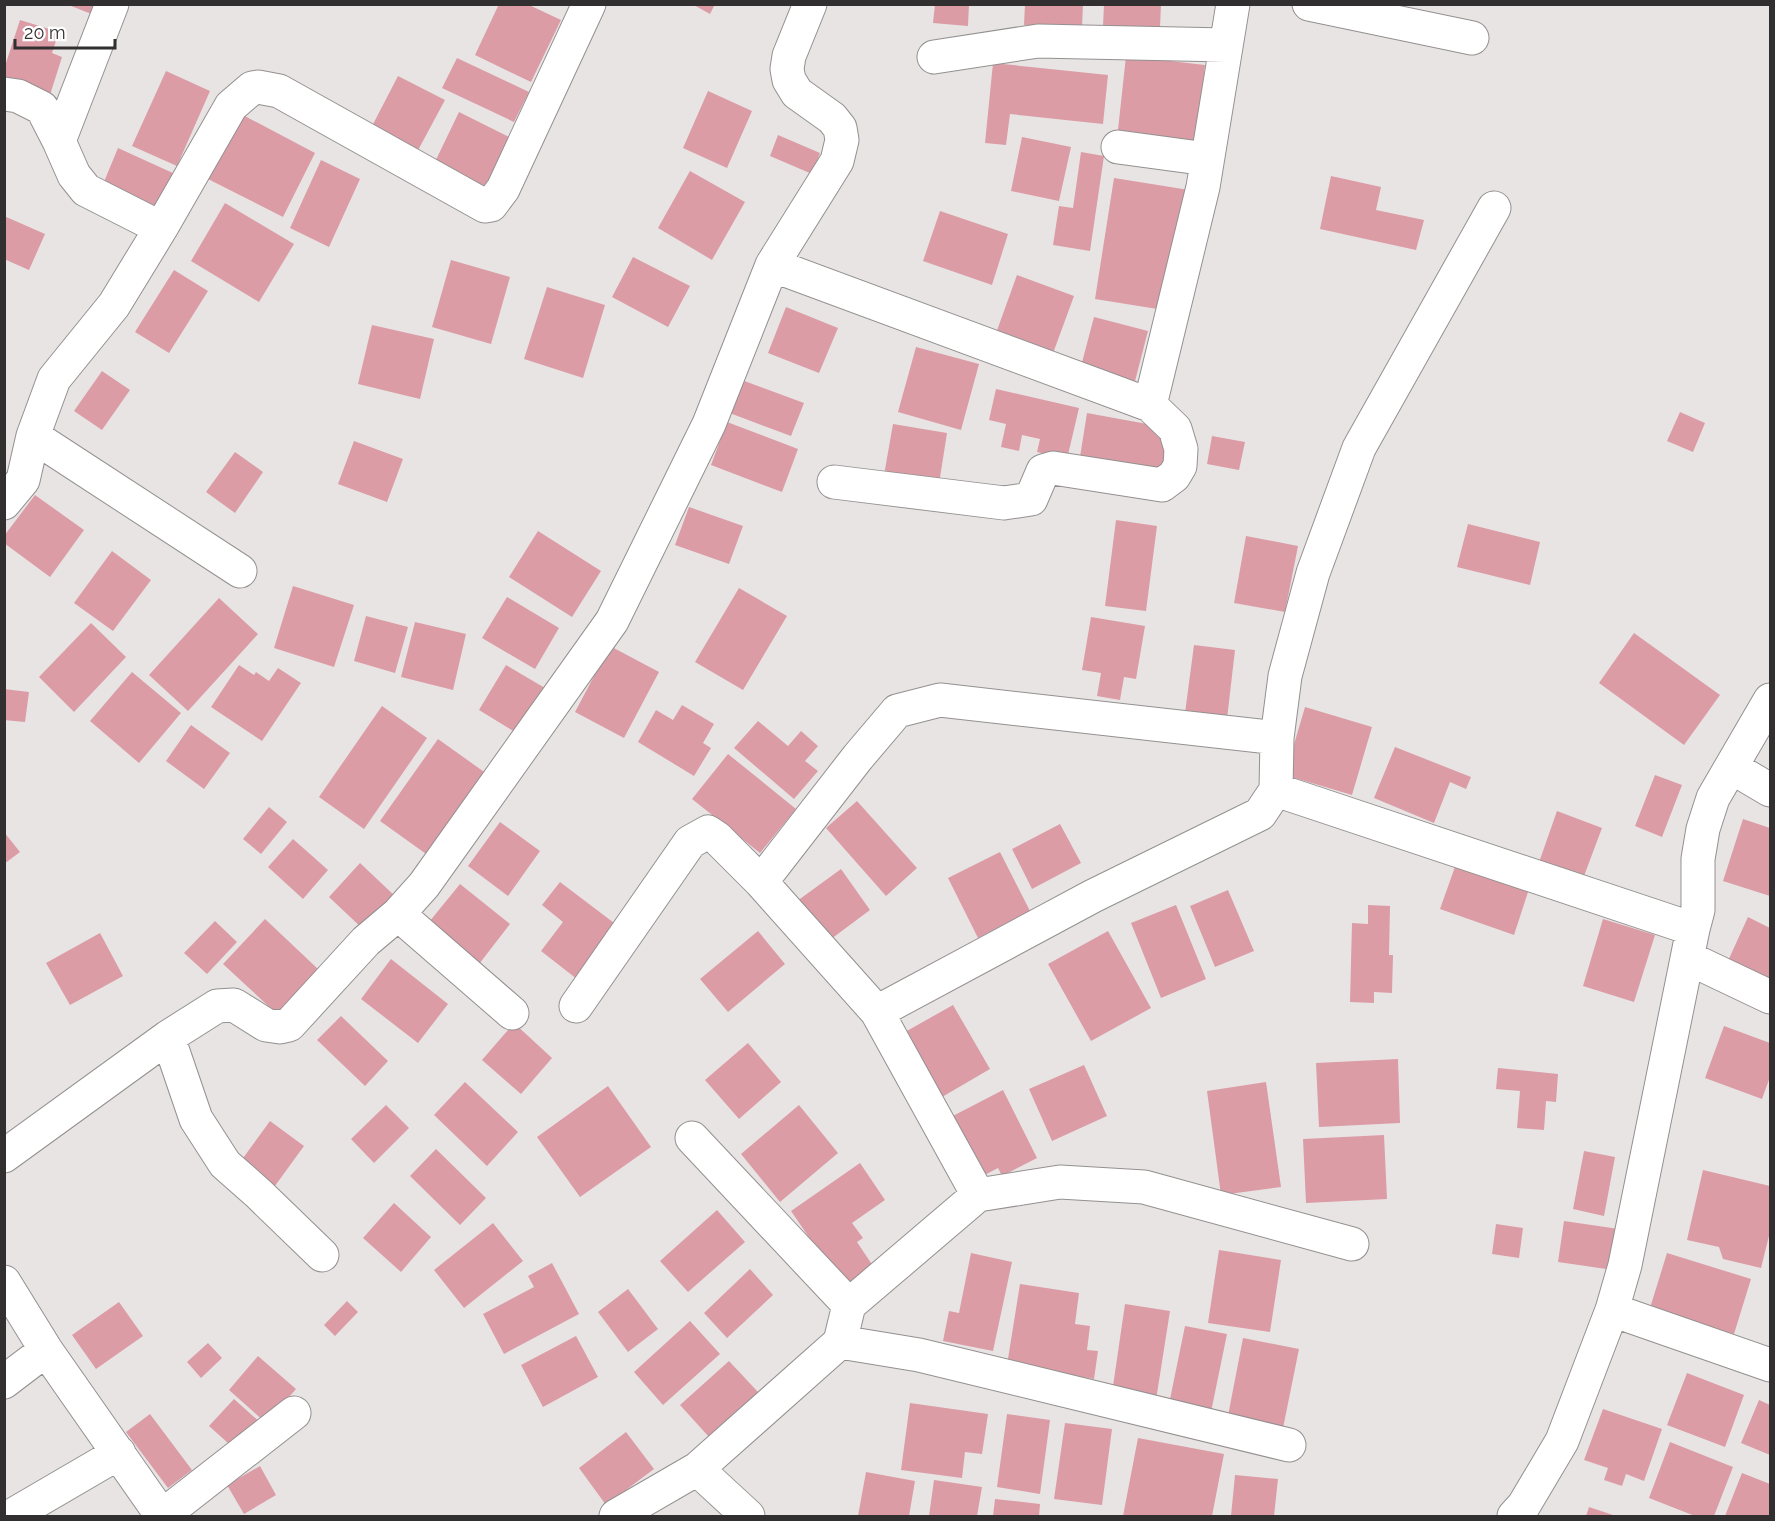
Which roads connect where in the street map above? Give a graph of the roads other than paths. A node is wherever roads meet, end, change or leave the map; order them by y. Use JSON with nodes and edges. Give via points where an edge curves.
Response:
{"nodes":[{"id":1,"x":112,"y":4,"type":"edge"},
{"id":2,"x":590,"y":4,"type":"edge"},
{"id":3,"x":810,"y":4,"type":"edge"},
{"id":4,"x":1233,"y":4,"type":"edge"},
{"id":5,"x":1309,"y":4,"type":"edge"},
{"id":6,"x":1472,"y":38,"type":"dead end"},
{"id":7,"x":1226,"y":45,"type":"junction"},
{"id":8,"x":934,"y":57,"type":"dead end"},
{"id":9,"x":4,"y":94,"type":"edge"},
{"id":10,"x":59,"y":141,"type":"junction"},
{"id":11,"x":1118,"y":147,"type":"dead end"},
{"id":12,"x":1207,"y":159,"type":"junction"},
{"id":13,"x":1494,"y":208,"type":"dead end"},
{"id":14,"x":161,"y":228,"type":"junction"},
{"id":15,"x":772,"y":266,"type":"junction"},
{"id":16,"x":1150,"y":405,"type":"junction"},
{"id":17,"x":33,"y":436,"type":"junction"},
{"id":18,"x":834,"y":482,"type":"dead end"},
{"id":19,"x":4,"y":503,"type":"edge"},
{"id":20,"x":240,"y":571,"type":"dead end"},
{"id":21,"x":1770,"y":700,"type":"edge"},
{"id":22,"x":1277,"y":738,"type":"junction"},
{"id":23,"x":1731,"y":767,"type":"junction"},
{"id":24,"x":1276,"y":790,"type":"junction"},
{"id":25,"x":1770,"y":790,"type":"edge"},
{"id":26,"x":761,"y":882,"type":"junction"},
{"id":27,"x":398,"y":914,"type":"junction"},
{"id":28,"x":1690,"y":943,"type":"junction"},
{"id":29,"x":1770,"y":997,"type":"edge"},
{"id":30,"x":576,"y":1006,"type":"dead end"},
{"id":31,"x":877,"y":1012,"type":"junction"},
{"id":32,"x":512,"y":1013,"type":"dead end"},
{"id":33,"x":168,"y":1036,"type":"junction"},
{"id":34,"x":692,"y":1138,"type":"dead end"},
{"id":35,"x":4,"y":1156,"type":"edge"},
{"id":36,"x":978,"y":1195,"type":"junction"},
{"id":37,"x":1352,"y":1244,"type":"dead end"},
{"id":38,"x":322,"y":1255,"type":"dead end"},
{"id":39,"x":4,"y":1282,"type":"edge"},
{"id":40,"x":849,"y":1305,"type":"junction"},
{"id":41,"x":1612,"y":1310,"type":"junction"},
{"id":42,"x":840,"y":1342,"type":"junction"},
{"id":43,"x":46,"y":1350,"type":"junction"},
{"id":44,"x":1770,"y":1365,"type":"edge"},
{"id":45,"x":4,"y":1382,"type":"edge"},
{"id":46,"x":294,"y":1413,"type":"dead end"},
{"id":47,"x":1289,"y":1445,"type":"dead end"},
{"id":48,"x":119,"y":1454,"type":"junction"},
{"id":49,"x":697,"y":1468,"type":"junction"},
{"id":50,"x":11,"y":1516,"type":"edge"},
{"id":51,"x":162,"y":1516,"type":"edge"},
{"id":52,"x":616,"y":1516,"type":"edge"},
{"id":53,"x":748,"y":1516,"type":"edge"},
{"id":54,"x":1515,"y":1516,"type":"edge"}],
"edges":[{"from":1,"to":10,"type":"street"},
{"from":2,"to":14,"type":"street","via":[[503,189],[491,206],[484,206],[279,92],[258,87],[231,106]]},
{"from":3,"to":15,"type":"street","via":[[789,56],[789,80],[797,93],[832,118],[840,128],[842,140],[837,161]]},
{"from":4,"to":7,"type":"street"},
{"from":5,"to":6,"type":"street"},
{"from":7,"to":8,"type":"street","via":[[1038,41]]},
{"from":7,"to":12,"type":"street"},
{"from":9,"to":10,"type":"street","via":[[42,108]]},
{"from":10,"to":14,"type":"street","via":[[74,175],[86,190]]},
{"from":11,"to":12,"type":"street"},
{"from":12,"to":16,"type":"street"},
{"from":13,"to":22,"type":"street","via":[[1359,448],[1313,573],[1286,676]]},
{"from":14,"to":17,"type":"street","via":[[114,305],[54,379]]},
{"from":15,"to":16,"type":"street"},
{"from":15,"to":27,"type":"street","via":[[709,424],[612,621],[424,885]]},
{"from":16,"to":18,"type":"street","via":[[1175,429],[1181,449],[1180,466],[1162,485],[1053,468],[1043,471],[1031,499],[1005,503]]},
{"from":17,"to":19,"type":"street","via":[[23,480]]},
{"from":17,"to":20,"type":"street"},
{"from":21,"to":23,"type":"street"},
{"from":22,"to":24,"type":"street"},
{"from":22,"to":26,"type":"street","via":[[940,700],[897,711]]},
{"from":23,"to":25,"type":"street"},
{"from":23,"to":28,"type":"street","via":[[1713,798],[1703,829],[1698,859],[1698,910]]},
{"from":24,"to":28,"type":"street"},
{"from":24,"to":31,"type":"street","via":[[1260,814],[1093,896]]},
{"from":26,"to":30,"type":"street","via":[[708,832],[690,842]]},
{"from":26,"to":31,"type":"street"},
{"from":27,"to":32,"type":"street"},
{"from":27,"to":33,"type":"street","via":[[366,941],[289,1025],[266,1025],[234,1005],[217,1006]]},
{"from":28,"to":29,"type":"street"},
{"from":28,"to":41,"type":"street","via":[[1625,1265]]},
{"from":31,"to":36,"type":"street"},
{"from":33,"to":35,"type":"street"},
{"from":33,"to":38,"type":"street","via":[[196,1119],[225,1164]]},
{"from":34,"to":40,"type":"street"},
{"from":36,"to":37,"type":"street","via":[[1060,1182],[1144,1187]]},
{"from":36,"to":40,"type":"street"},
{"from":39,"to":43,"type":"street"},
{"from":40,"to":42,"type":"street"},
{"from":41,"to":44,"type":"street"},
{"from":41,"to":54,"type":"street","via":[[1562,1441]]},
{"from":42,"to":47,"type":"street","via":[[920,1355]]},
{"from":42,"to":49,"type":"street"},
{"from":43,"to":45,"type":"street"},
{"from":43,"to":48,"type":"street"},
{"from":46,"to":51,"type":"street"},
{"from":48,"to":50,"type":"street"},
{"from":48,"to":51,"type":"street"},
{"from":49,"to":52,"type":"street"},
{"from":49,"to":53,"type":"street"}]}
